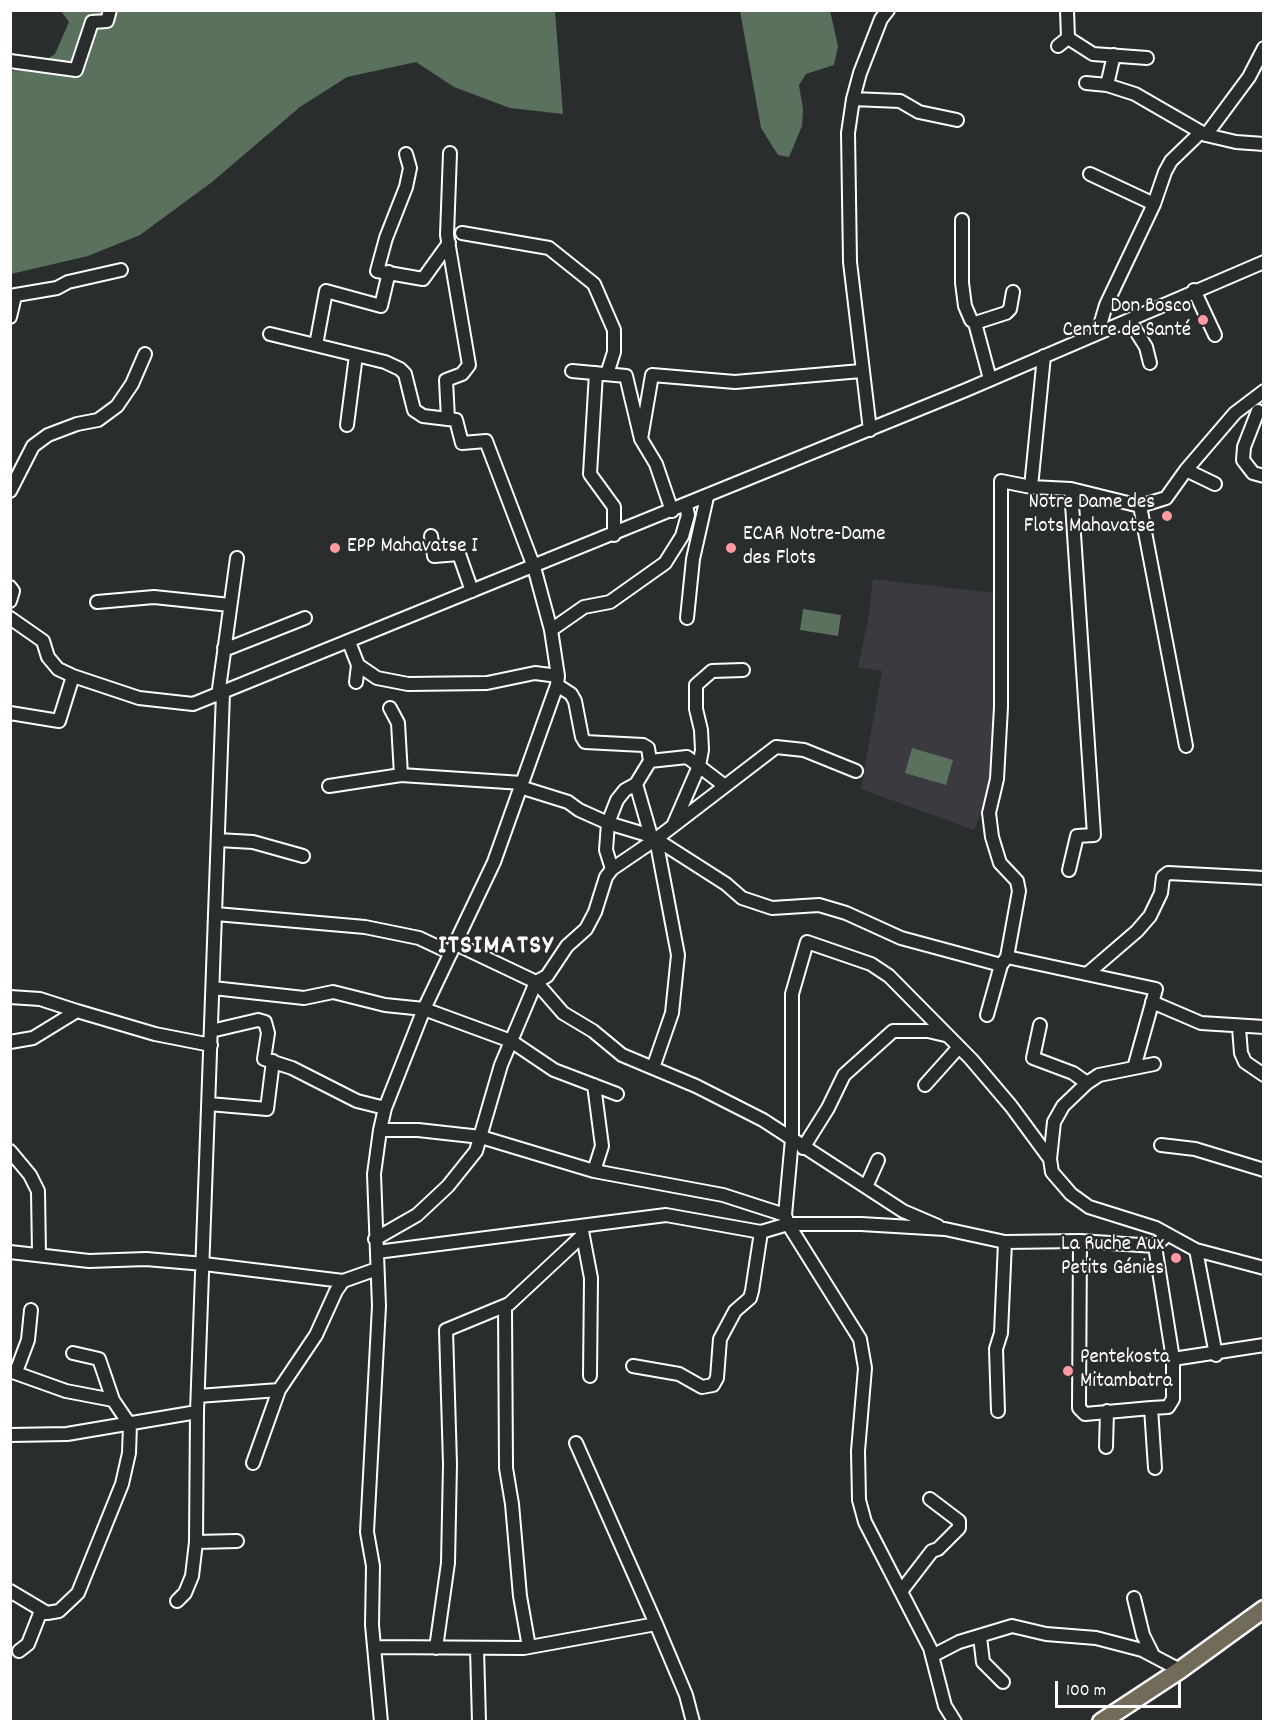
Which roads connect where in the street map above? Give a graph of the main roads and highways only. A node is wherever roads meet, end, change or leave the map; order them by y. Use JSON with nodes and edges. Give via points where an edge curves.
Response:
{"nodes":[{"id":1,"x":1263,"y":1609,"type":"edge"},
{"id":2,"x":1101,"y":1722,"type":"edge"}],
"edges":[{"from":1,"to":2,"type":"main road"}]}
